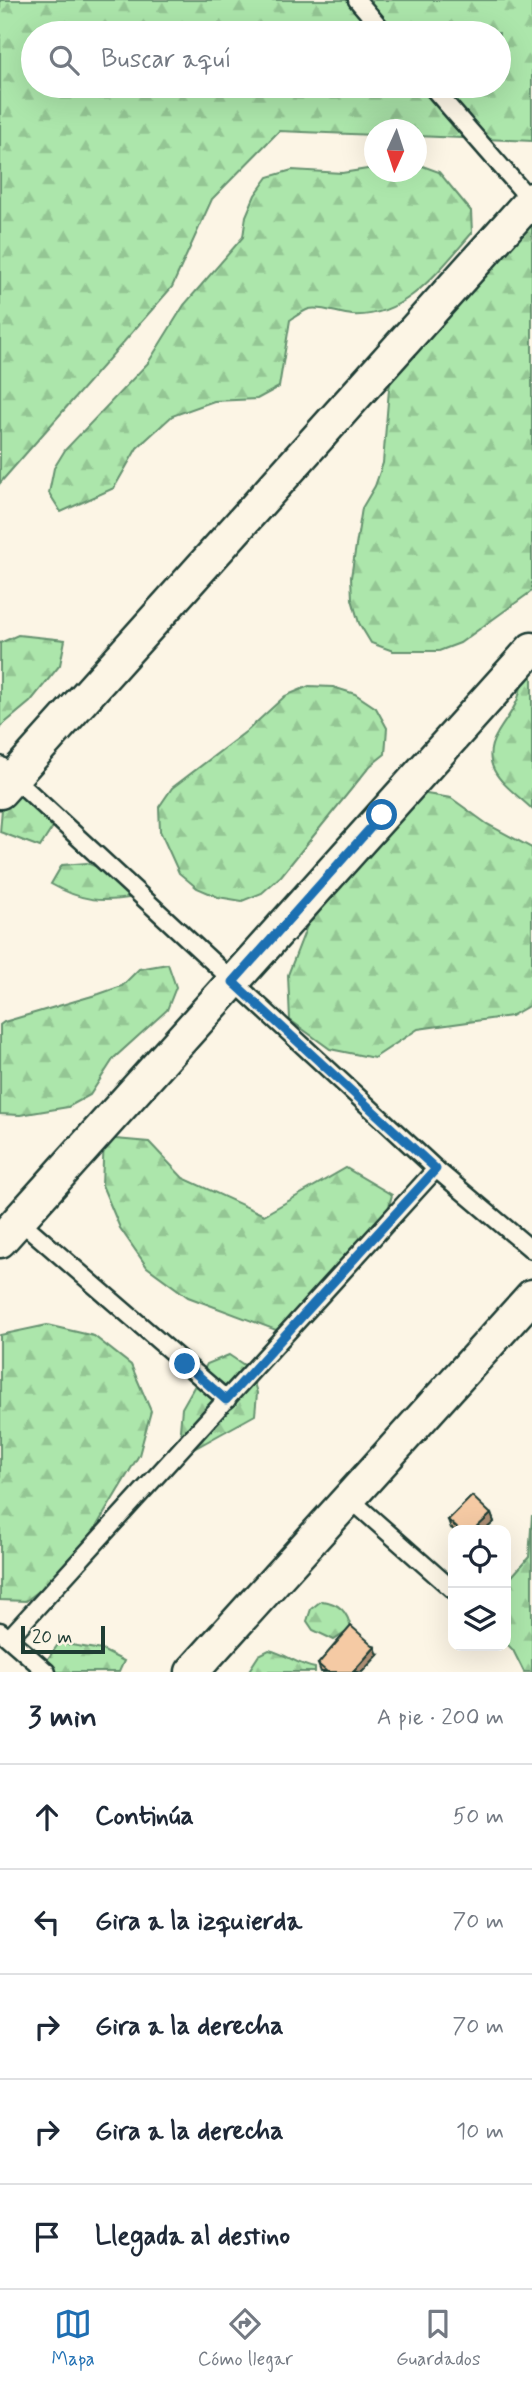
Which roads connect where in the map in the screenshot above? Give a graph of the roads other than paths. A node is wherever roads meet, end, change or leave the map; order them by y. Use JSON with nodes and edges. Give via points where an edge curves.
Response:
{"nodes":[{"id":1,"x":357,"y":0,"type":"edge"},
{"id":2,"x":375,"y":21,"type":"edge"},
{"id":3,"x":442,"y":98,"type":"edge"},
{"id":4,"x":531,"y":200,"type":"edge"},
{"id":5,"x":532,"y":649,"type":"edge"},
{"id":6,"x":4,"y":778,"type":"edge"},
{"id":7,"x":233,"y":982,"type":"junction"},
{"id":8,"x":436,"y":1169,"type":"junction"},
{"id":9,"x":10,"y":1231,"type":"edge"},
{"id":10,"x":532,"y":1250,"type":"edge"},
{"id":11,"x":532,"y":1296,"type":"edge"},
{"id":12,"x":226,"y":1400,"type":"junction"},
{"id":13,"x":349,"y":1498,"type":"junction"},
{"id":14,"x":451,"y":1588,"type":"edge"},
{"id":15,"x":4,"y":1634,"type":"edge"},
{"id":16,"x":47,"y":1672,"type":"edge"},
{"id":17,"x":192,"y":1672,"type":"edge"}],
"edges":[{"from":1,"to":2,"type":"lane"},
{"from":3,"to":4,"type":"lane"},
{"from":4,"to":6,"type":"street"},
{"from":5,"to":7,"type":"street"},
{"from":6,"to":7,"type":"lane"},
{"from":7,"to":8,"type":"lane"},
{"from":7,"to":9,"type":"street"},
{"from":8,"to":10,"type":"lane"},
{"from":8,"to":12,"type":"lane"},
{"from":9,"to":12,"type":"lane"},
{"from":11,"to":13,"type":"street"},
{"from":12,"to":15,"type":"lane"},
{"from":13,"to":14,"type":"lane"},
{"from":13,"to":17,"type":"street"},
{"from":15,"to":16,"type":"lane"}]}
